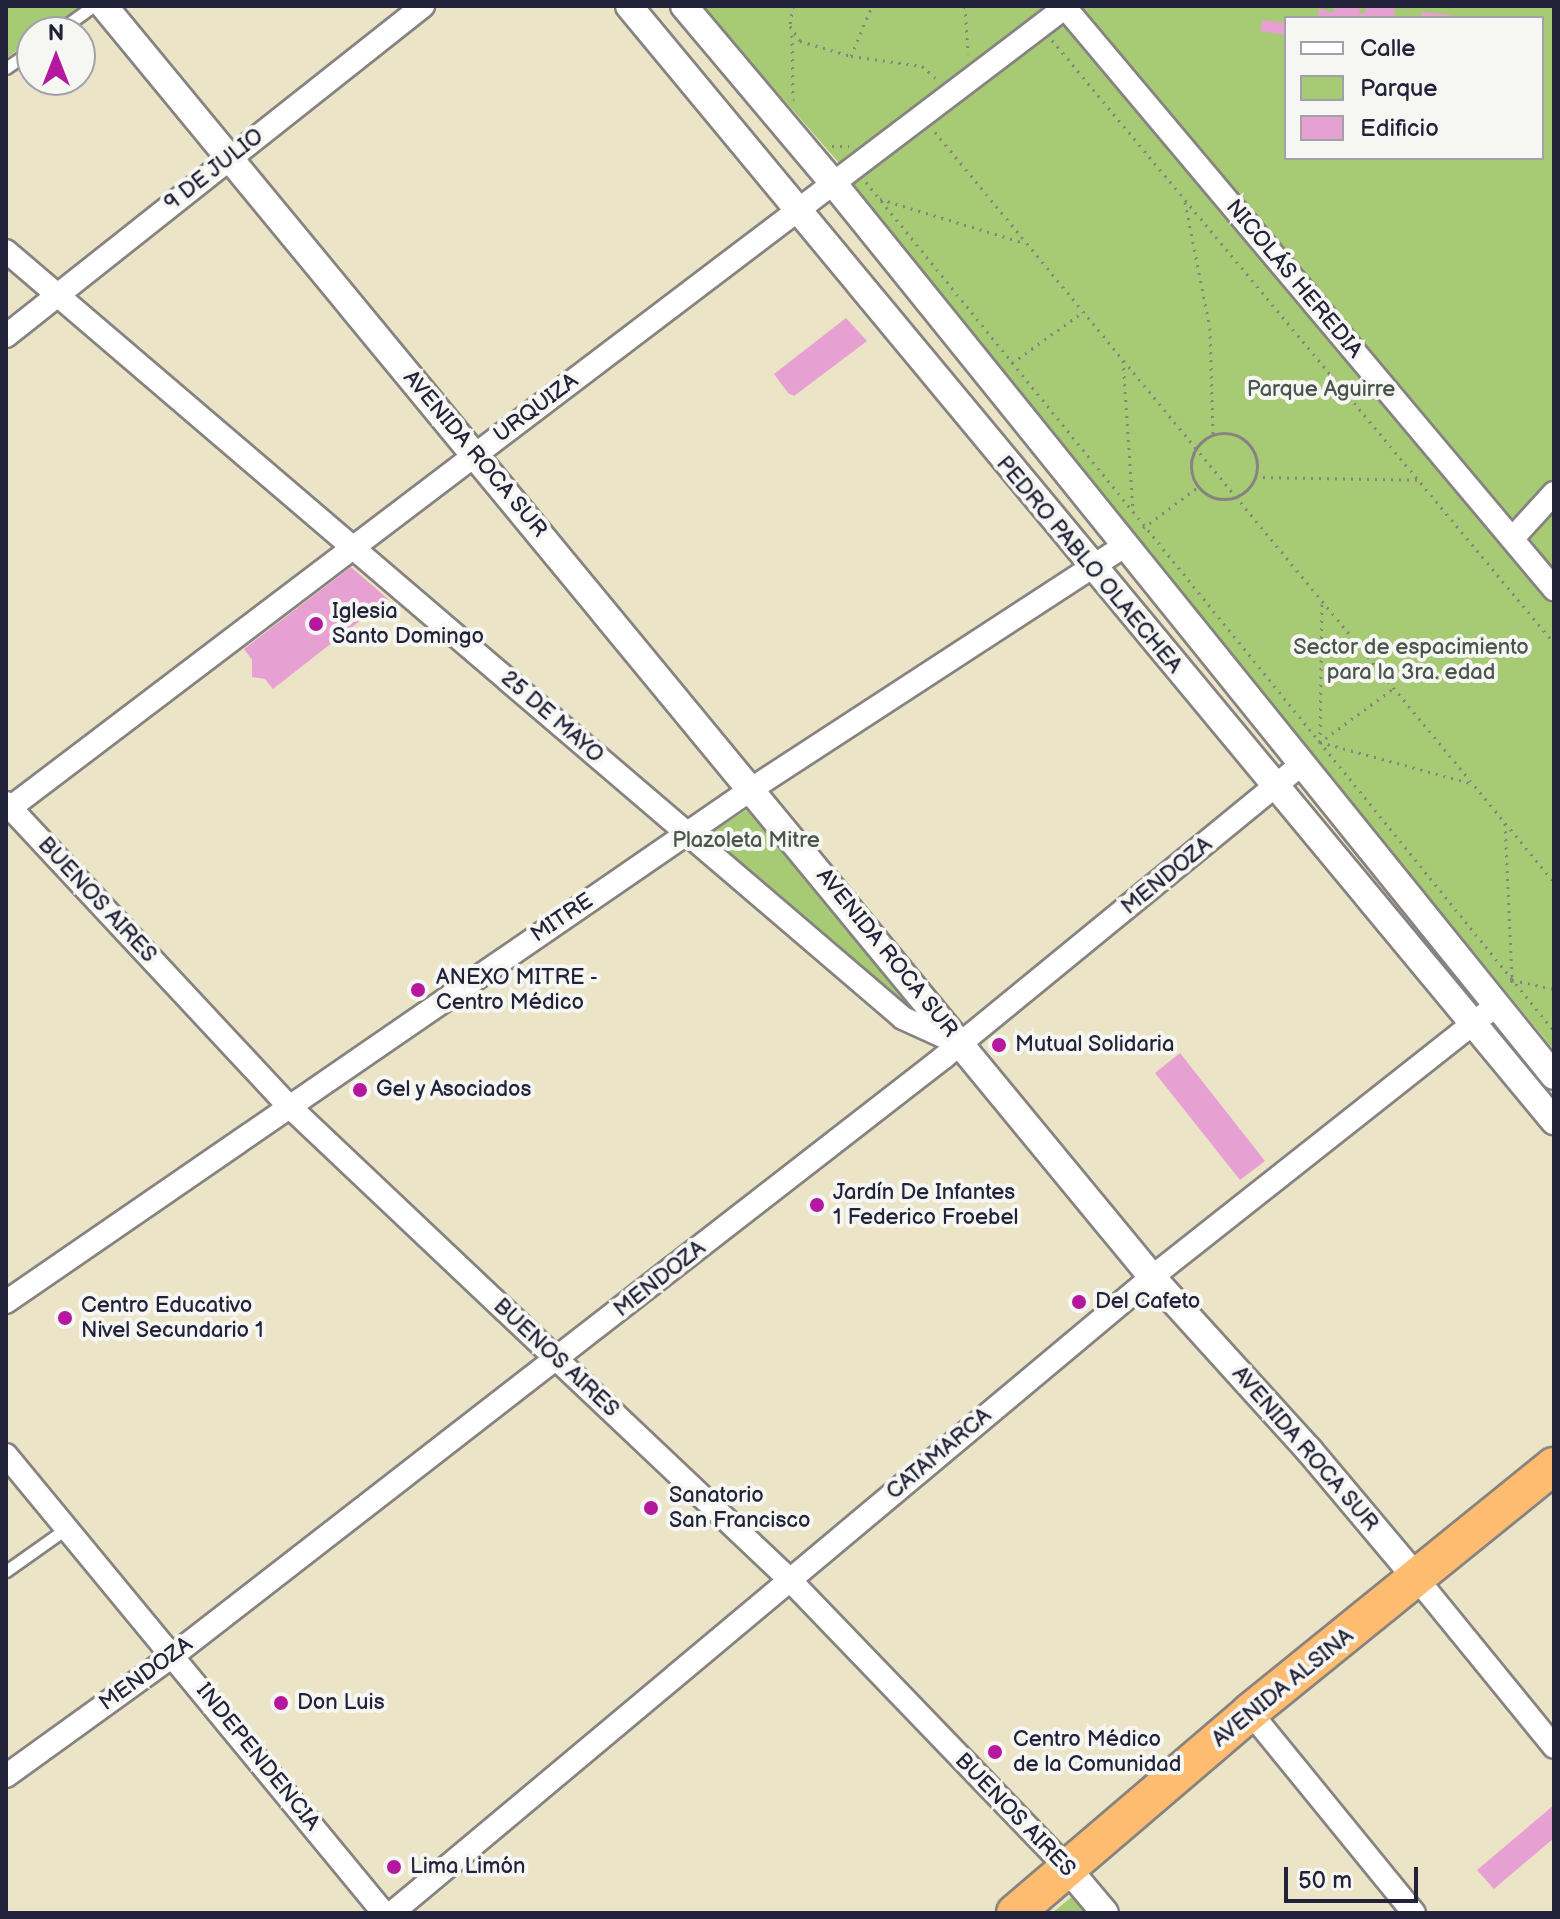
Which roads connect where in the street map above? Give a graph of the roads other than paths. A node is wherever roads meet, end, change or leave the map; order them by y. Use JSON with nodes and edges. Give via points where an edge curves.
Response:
{"nodes":[{"id":1,"x":104,"y":6,"type":"edge"},
{"id":2,"x":423,"y":6,"type":"edge"},
{"id":3,"x":629,"y":6,"type":"edge"},
{"id":4,"x":684,"y":6,"type":"edge"},
{"id":5,"x":1065,"y":6,"type":"edge"},
{"id":6,"x":230,"y":157,"type":"junction"},
{"id":7,"x":844,"y":176,"type":"junction"},
{"id":8,"x":796,"y":212,"type":"junction"},
{"id":9,"x":6,"y":251,"type":"edge"},
{"id":10,"x":60,"y":293,"type":"junction"},
{"id":11,"x":6,"y":336,"type":"edge"},
{"id":12,"x":475,"y":455,"type":"junction"},
{"id":13,"x":1554,"y":493,"type":"edge"},
{"id":14,"x":1135,"y":536,"type":"junction"},
{"id":15,"x":1513,"y":538,"type":"junction"},
{"id":16,"x":355,"y":545,"type":"junction"},
{"id":17,"x":1088,"y":565,"type":"junction"},
{"id":18,"x":1554,"y":589,"type":"edge"},
{"id":19,"x":1301,"y":765,"type":"junction"},
{"id":20,"x":753,"y":788,"type":"junction"},
{"id":21,"x":1275,"y":788,"type":"junction"},
{"id":22,"x":8,"y":807,"type":"edge"},
{"id":23,"x":685,"y":834,"type":"junction"},
{"id":24,"x":1495,"y":1006,"type":"junction"},
{"id":25,"x":1474,"y":1025,"type":"junction"},
{"id":26,"x":961,"y":1044,"type":"junction"},
{"id":27,"x":1554,"y":1076,"type":"edge"},
{"id":28,"x":289,"y":1106,"type":"junction"},
{"id":29,"x":1554,"y":1121,"type":"edge"},
{"id":30,"x":1152,"y":1277,"type":"junction"},
{"id":31,"x":6,"y":1302,"type":"edge"},
{"id":32,"x":557,"y":1359,"type":"junction"},
{"id":33,"x":6,"y":1455,"type":"edge"},
{"id":34,"x":1554,"y":1466,"type":"edge"},
{"id":35,"x":67,"y":1528,"type":"junction"},
{"id":36,"x":6,"y":1571,"type":"edge"},
{"id":37,"x":789,"y":1579,"type":"junction"},
{"id":38,"x":1418,"y":1580,"type":"junction"},
{"id":39,"x":175,"y":1654,"type":"junction"},
{"id":40,"x":1250,"y":1712,"type":"junction"},
{"id":41,"x":1553,"y":1744,"type":"edge"},
{"id":42,"x":6,"y":1776,"type":"edge"},
{"id":43,"x":1068,"y":1869,"type":"junction"},
{"id":44,"x":384,"y":1913,"type":"edge"},
{"id":45,"x":392,"y":1913,"type":"edge"},
{"id":46,"x":1015,"y":1913,"type":"edge"},
{"id":47,"x":1105,"y":1913,"type":"edge"},
{"id":48,"x":1414,"y":1913,"type":"edge"}],
"edges":[{"from":1,"to":6,"type":"street","name":"AVENIDA ROCA SUR"},
{"from":2,"to":6,"type":"street","name":"9 DE JULIO"},
{"from":3,"to":8,"type":"street","name":"PEDRO PABLO OLAECHEA"},
{"from":4,"to":7,"type":"street","name":"PEDRO PABLO OLAECHEA"},
{"from":5,"to":7,"type":"street","name":"URQUIZA"},
{"from":5,"to":15,"type":"street","name":"NICOLÁS HEREDIA"},
{"from":6,"to":10,"type":"street","name":"9 DE JULIO"},
{"from":6,"to":12,"type":"street","name":"AVENIDA ROCA SUR"},
{"from":7,"to":8,"type":"street","name":"URQUIZA"},
{"from":7,"to":14,"type":"street","name":"PEDRO PABLO OLAECHEA"},
{"from":8,"to":12,"type":"street","name":"URQUIZA"},
{"from":8,"to":17,"type":"street","name":"PEDRO PABLO OLAECHEA"},
{"from":9,"to":10,"type":"street","name":"25 DE MAYO"},
{"from":10,"to":11,"type":"street","name":"9 DE JULIO"},
{"from":10,"to":16,"type":"street","name":"25 DE MAYO"},
{"from":12,"to":16,"type":"street","name":"URQUIZA"},
{"from":12,"to":20,"type":"street","name":"AVENIDA ROCA SUR"},
{"from":13,"to":15,"type":"street"},
{"from":14,"to":17,"type":"street","name":"MITRE"},
{"from":14,"to":19,"type":"street","name":"PEDRO PABLO OLAECHEA"},
{"from":15,"to":18,"type":"street","name":"NICOLÁS HEREDIA"},
{"from":16,"to":22,"type":"street","name":"URQUIZA"},
{"from":16,"to":23,"type":"street","name":"25 DE MAYO"},
{"from":17,"to":20,"type":"street","name":"MITRE"},
{"from":17,"to":21,"type":"street","name":"PEDRO PABLO OLAECHEA"},
{"from":19,"to":21,"type":"street","name":"MENDOZA"},
{"from":19,"to":24,"type":"street","name":"PEDRO PABLO OLAECHEA"},
{"from":20,"to":23,"type":"street","name":"MITRE"},
{"from":20,"to":26,"type":"street","name":"AVENIDA ROCA SUR"},
{"from":21,"to":25,"type":"street","name":"PEDRO PABLO OLAECHEA"},
{"from":21,"to":26,"type":"street","name":"MENDOZA"},
{"from":22,"to":28,"type":"street","name":"BUENOS AIRES"},
{"from":23,"to":26,"type":"street","name":"25 DE MAYO","via":[[903,1018]]},
{"from":23,"to":28,"type":"street","name":"MITRE"},
{"from":24,"to":25,"type":"street","name":"CATAMARCA"},
{"from":24,"to":27,"type":"street","name":"PEDRO PABLO OLAECHEA"},
{"from":25,"to":29,"type":"street","name":"PEDRO PABLO OLAECHEA"},
{"from":25,"to":30,"type":"street","name":"CATAMARCA"},
{"from":26,"to":30,"type":"street","name":"AVENIDA ROCA SUR"},
{"from":26,"to":32,"type":"street","name":"MENDOZA"},
{"from":28,"to":31,"type":"street","name":"MITRE"},
{"from":28,"to":32,"type":"street","name":"BUENOS AIRES"},
{"from":30,"to":37,"type":"street","name":"CATAMARCA"},
{"from":30,"to":38,"type":"street","name":"AVENIDA ROCA SUR"},
{"from":32,"to":37,"type":"street","name":"BUENOS AIRES"},
{"from":32,"to":39,"type":"street","name":"MENDOZA"},
{"from":33,"to":35,"type":"street","name":"INDEPENDENCIA"},
{"from":34,"to":38,"type":"highway","name":"AVENIDA ALSINA"},
{"from":35,"to":36,"type":"lane"},
{"from":35,"to":39,"type":"street","name":"INDEPENDENCIA"},
{"from":37,"to":43,"type":"street","name":"BUENOS AIRES"},
{"from":37,"to":45,"type":"street","name":"CATAMARCA"},
{"from":38,"to":40,"type":"highway","name":"AVENIDA ALSINA"},
{"from":38,"to":41,"type":"street","name":"AVENIDA ROCA SUR"},
{"from":39,"to":42,"type":"street","name":"MENDOZA"},
{"from":39,"to":44,"type":"street","name":"INDEPENDENCIA"},
{"from":40,"to":43,"type":"highway","name":"AVENIDA ALSINA"},
{"from":40,"to":48,"type":"street"},
{"from":43,"to":46,"type":"highway","name":"AVENIDA ALSINA"},
{"from":43,"to":47,"type":"street","name":"BUENOS AIRES"}]}
